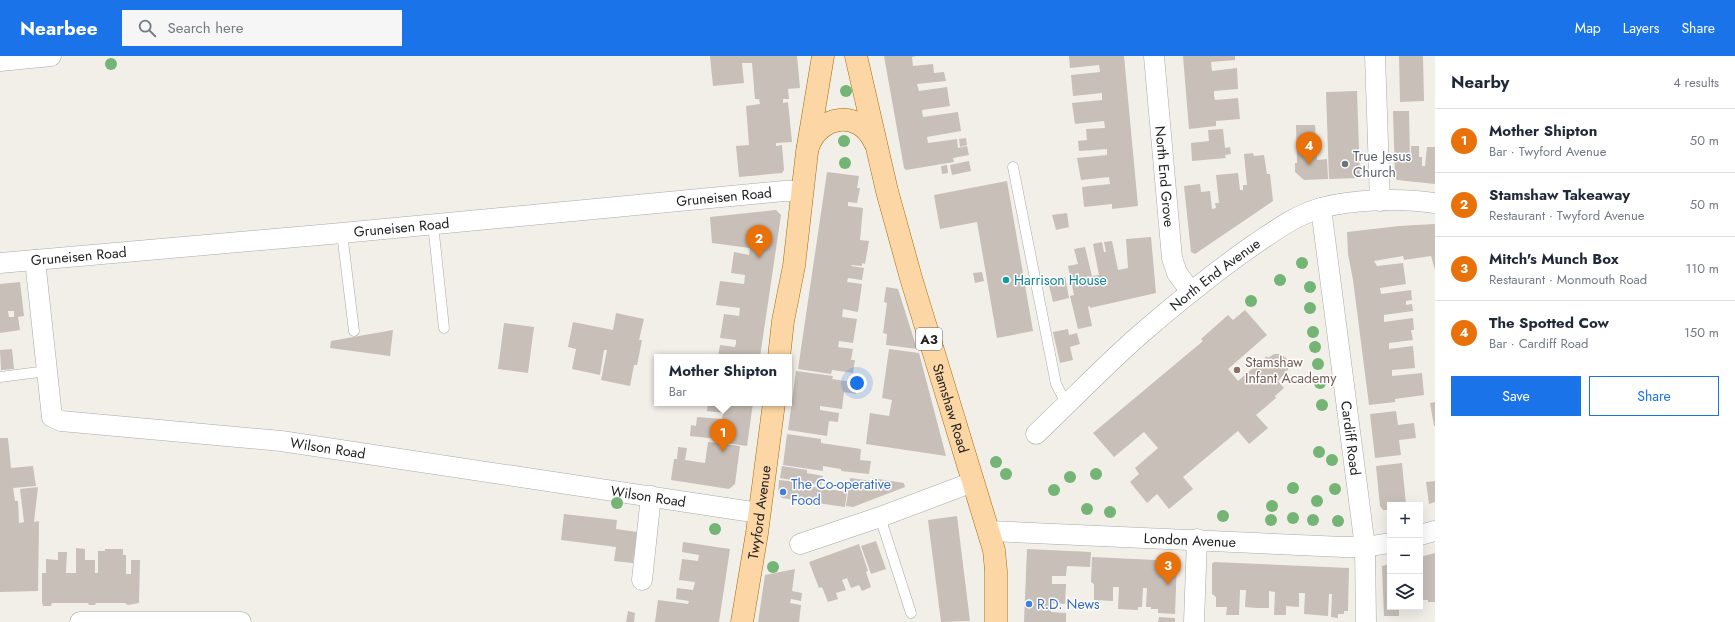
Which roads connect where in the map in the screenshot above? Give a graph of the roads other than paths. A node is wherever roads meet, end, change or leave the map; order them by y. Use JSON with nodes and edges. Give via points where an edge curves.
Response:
{"nodes":[{"id":1,"x":51,"y":56,"type":"edge"},
{"id":2,"x":823,"y":56,"type":"edge"},
{"id":3,"x":856,"y":56,"type":"edge"},
{"id":4,"x":1154,"y":56,"type":"edge"},
{"id":5,"x":1375,"y":56,"type":"edge"},
{"id":6,"x":0,"y":61,"type":"edge"},
{"id":7,"x":875,"y":144,"type":"junction"},
{"id":8,"x":807,"y":152,"type":"junction"},
{"id":9,"x":1013,"y":167,"type":"dead end"},
{"id":10,"x":802,"y":191,"type":"junction"},
{"id":11,"x":1380,"y":201,"type":"junction"},
{"id":12,"x":1435,"y":203,"type":"edge"},
{"id":13,"x":1321,"y":208,"type":"junction"},
{"id":14,"x":433,"y":224,"type":"junction"},
{"id":15,"x":342,"y":233,"type":"junction"},
{"id":16,"x":35,"y":260,"type":"junction"},
{"id":17,"x":0,"y":263,"type":"edge"},
{"id":18,"x":1191,"y":292,"type":"junction"},
{"id":19,"x":444,"y":328,"type":"dead end"},
{"id":20,"x":354,"y":331,"type":"dead end"},
{"id":21,"x":779,"y":354,"type":"edge"},
{"id":22,"x":47,"y":371,"type":"junction"},
{"id":23,"x":0,"y":377,"type":"edge"},
{"id":24,"x":774,"y":406,"type":"edge"},
{"id":25,"x":1067,"y":406,"type":"junction"},
{"id":26,"x":1036,"y":434,"type":"dead end"},
{"id":27,"x":973,"y":482,"type":"junction"},
{"id":28,"x":651,"y":496,"type":"junction"},
{"id":29,"x":759,"y":513,"type":"junction"},
{"id":30,"x":880,"y":517,"type":"junction"},
{"id":31,"x":989,"y":531,"type":"junction"},
{"id":32,"x":1435,"y":531,"type":"edge"},
{"id":33,"x":1423,"y":534,"type":"edge"},
{"id":34,"x":1197,"y":539,"type":"junction"},
{"id":35,"x":1387,"y":543,"type":"edge"},
{"id":36,"x":800,"y":544,"type":"dead end"},
{"id":37,"x":1364,"y":547,"type":"junction"},
{"id":38,"x":642,"y":580,"type":"dead end"},
{"id":39,"x":911,"y":613,"type":"dead end"},
{"id":40,"x":80,"y":622,"type":"edge"},
{"id":41,"x":241,"y":622,"type":"edge"},
{"id":42,"x":742,"y":622,"type":"edge"},
{"id":43,"x":996,"y":622,"type":"edge"},
{"id":44,"x":1194,"y":622,"type":"edge"},
{"id":45,"x":1366,"y":622,"type":"edge"}],
"edges":[{"from":1,"to":6,"type":"street"},
{"from":2,"to":8,"type":"main road","number":"A3"},
{"from":3,"to":7,"type":"main road","name":"Stamshaw Road","number":"A3"},
{"from":4,"to":18,"type":"street","name":"North End Grove","via":[[1172,258],[1177,273]]},
{"from":5,"to":11,"type":"street"},
{"from":7,"to":8,"type":"main road","number":"A3","via":[[864,126],[852,120],[840,120],[820,130]]},
{"from":7,"to":27,"type":"main road","name":"Stamshaw Road","number":"A3","via":[[911,278]]},
{"from":8,"to":10,"type":"main road","number":"A3"},
{"from":9,"to":25,"type":"lane","via":[[1056,384]]},
{"from":10,"to":14,"type":"street","name":"Gruneisen Road"},
{"from":10,"to":21,"type":"main road","number":"A3","via":[[794,266]]},
{"from":11,"to":12,"type":"street","name":"North End Avenue","via":[[1415,200]]},
{"from":11,"to":13,"type":"street","name":"North End Avenue"},
{"from":13,"to":18,"type":"street","name":"North End Avenue","via":[[1294,219]]},
{"from":13,"to":37,"type":"street","name":"Cardiff Road"},
{"from":14,"to":15,"type":"street","name":"Gruneisen Road"},
{"from":14,"to":19,"type":"lane"},
{"from":15,"to":16,"type":"street","name":"Gruneisen Road"},
{"from":15,"to":20,"type":"lane"},
{"from":16,"to":17,"type":"street","name":"Gruneisen Road"},
{"from":16,"to":22,"type":"street","name":"Wilson Road"},
{"from":18,"to":25,"type":"street","name":"North End Avenue","via":[[1142,332]]},
{"from":22,"to":23,"type":"lane"},
{"from":22,"to":28,"type":"street","name":"Wilson Road","via":[[52,417],[61,421],[281,441]]},
{"from":24,"to":29,"type":"main road","name":"Twyford Avenue"},
{"from":25,"to":26,"type":"street","name":"North End Avenue"},
{"from":27,"to":30,"type":"street"},
{"from":27,"to":31,"type":"main road","name":"Stamshaw Road","number":"A3"},
{"from":28,"to":29,"type":"street","name":"Wilson Road"},
{"from":28,"to":38,"type":"street"},
{"from":29,"to":42,"type":"main road","name":"Twyford Avenue"},
{"from":30,"to":36,"type":"street"},
{"from":30,"to":39,"type":"lane"},
{"from":31,"to":34,"type":"street","name":"London Avenue"},
{"from":31,"to":43,"type":"main road","name":"Stamshaw Road","number":"A3","via":[[996,571]]},
{"from":32,"to":33,"type":"street"},
{"from":34,"to":37,"type":"street","name":"London Avenue"},
{"from":34,"to":44,"type":"street"},
{"from":35,"to":37,"type":"street","name":"London Avenue"},
{"from":37,"to":45,"type":"street","name":"Cardiff Road"},
{"from":40,"to":41,"type":"street"}]}
